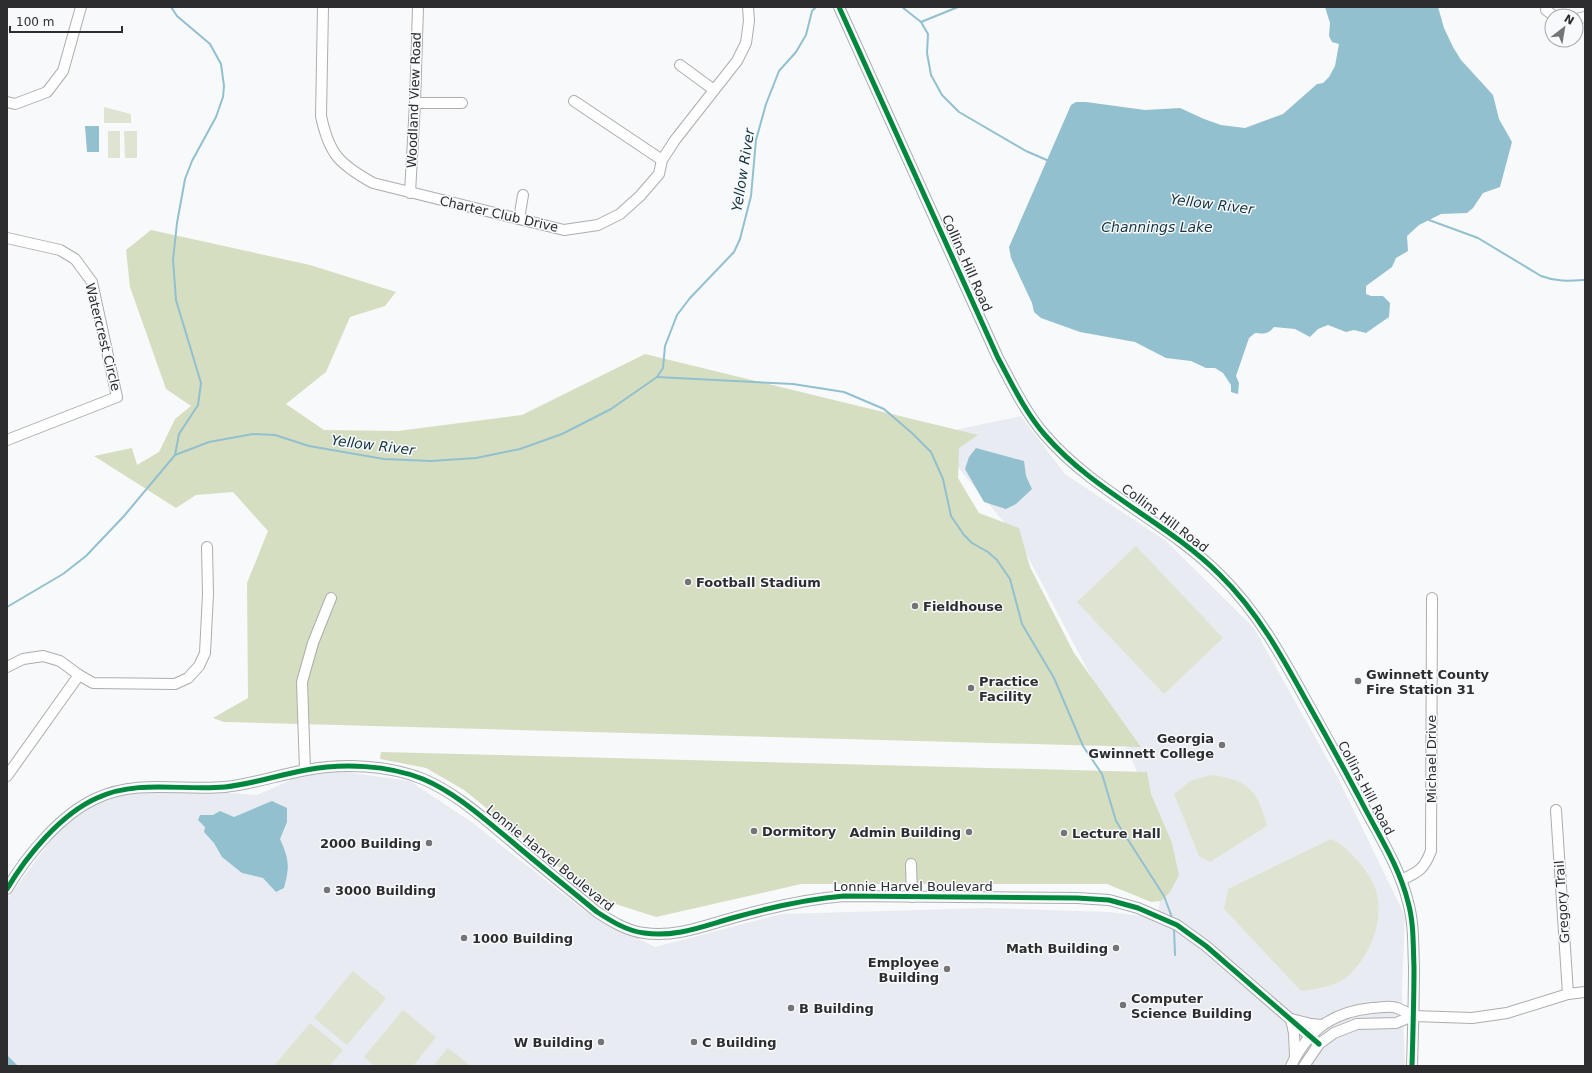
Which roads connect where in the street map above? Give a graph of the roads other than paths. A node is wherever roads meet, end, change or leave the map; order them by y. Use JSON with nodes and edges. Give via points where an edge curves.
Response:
{"nodes":[{"id":1,"x":81,"y":7,"type":"edge"},
{"id":2,"x":324,"y":7,"type":"edge"},
{"id":3,"x":418,"y":7,"type":"edge"},
{"id":4,"x":748,"y":7,"type":"edge"},
{"id":5,"x":839,"y":7,"type":"edge"},
{"id":6,"x":680,"y":66,"type":"dead end"},
{"id":7,"x":714,"y":90,"type":"junction"},
{"id":8,"x":574,"y":101,"type":"dead end"},
{"id":9,"x":7,"y":102,"type":"edge"},
{"id":10,"x":416,"y":103,"type":"junction"},
{"id":11,"x":462,"y":103,"type":"dead end"},
{"id":12,"x":662,"y":160,"type":"junction"},
{"id":13,"x":410,"y":193,"type":"junction"},
{"id":14,"x":523,"y":195,"type":"dead end"},
{"id":15,"x":519,"y":219,"type":"junction"},
{"id":16,"x":7,"y":238,"type":"edge"},
{"id":17,"x":7,"y":440,"type":"edge"},
{"id":18,"x":207,"y":547,"type":"dead end"},
{"id":19,"x":331,"y":598,"type":"dead end"},
{"id":20,"x":1432,"y":598,"type":"dead end"},
{"id":21,"x":7,"y":667,"type":"edge"},
{"id":22,"x":79,"y":675,"type":"junction"},
{"id":23,"x":306,"y":770,"type":"junction"},
{"id":24,"x":7,"y":776,"type":"edge"},
{"id":25,"x":1556,"y":810,"type":"dead end"},
{"id":26,"x":911,"y":864,"type":"dead end"},
{"id":27,"x":1401,"y":880,"type":"junction"},
{"id":28,"x":7,"y":889,"type":"edge"},
{"id":29,"x":912,"y":897,"type":"junction"},
{"id":30,"x":1585,"y":992,"type":"edge"},
{"id":31,"x":1568,"y":994,"type":"junction"},
{"id":32,"x":1413,"y":1016,"type":"junction"},
{"id":33,"x":1291,"y":1019,"type":"junction"},
{"id":34,"x":1322,"y":1024,"type":"junction"},
{"id":35,"x":1309,"y":1036,"type":"junction"},
{"id":36,"x":1319,"y":1044,"type":"junction"},
{"id":37,"x":1293,"y":1063,"type":"edge"},
{"id":38,"x":1304,"y":1066,"type":"edge"},
{"id":39,"x":1412,"y":1066,"type":"edge"}],
"edges":[{"from":1,"to":9,"type":"street","via":[[63,71],[47,92],[15,104]]},
{"from":2,"to":13,"type":"street","name":"Charter Club Drive","via":[[321,116],[332,150],[348,169],[373,182]]},
{"from":3,"to":10,"type":"street","name":"Woodland View Road"},
{"from":4,"to":7,"type":"street","name":"Charter Club Drive","via":[[746,43],[737,61]]},
{"from":5,"to":27,"type":"street","name":"Collins Hill Road","via":[[995,350],[1025,408],[1044,435],[1068,459],[1183,543],[1238,594],[1261,624],[1290,670]]},
{"from":6,"to":7,"type":"street"},
{"from":7,"to":12,"type":"street","name":"Charter Club Drive"},
{"from":8,"to":12,"type":"street"},
{"from":10,"to":11,"type":"street"},
{"from":10,"to":13,"type":"street","name":"Woodland View Road"},
{"from":12,"to":15,"type":"street","name":"Charter Club Drive","via":[[659,174],[640,196],[620,214],[598,225],[564,230]]},
{"from":13,"to":15,"type":"street","name":"Charter Club Drive"},
{"from":14,"to":15,"type":"street"},
{"from":16,"to":17,"type":"street","name":"Watercrest Circle","via":[[60,250],[75,259],[92,282],[117,397]]},
{"from":18,"to":22,"type":"street","via":[[205,653],[194,673],[175,684],[92,683]]},
{"from":19,"to":23,"type":"street","via":[[313,643],[302,682]]},
{"from":20,"to":27,"type":"street","name":"Michael Drive","via":[[1431,851],[1426,865],[1416,874]]},
{"from":21,"to":22,"type":"street","via":[[23,659],[43,656],[60,661]]},
{"from":22,"to":24,"type":"street"},
{"from":23,"to":28,"type":"street","name":"Lonnie Harvel Boulevard","via":[[251,784],[223,787],[133,787],[96,798],[69,816],[32,852]]},
{"from":23,"to":29,"type":"street","name":"Lonnie Harvel Boulevard","via":[[336,767],[380,768],[406,773],[434,784],[474,811],[597,912],[612,922],[643,933],[673,934],[782,904],[811,899],[844,896]]},
{"from":25,"to":31,"type":"street","name":"Gregory Trail"},
{"from":26,"to":29,"type":"street"},
{"from":27,"to":32,"type":"street","name":"Collins Hill Road","via":[[1409,903],[1413,934]]},
{"from":29,"to":33,"type":"street","name":"Lonnie Harvel Boulevard","via":[[1078,898],[1109,900],[1138,908],[1162,917],[1193,936]]},
{"from":30,"to":31,"type":"street"},
{"from":31,"to":32,"type":"street","via":[[1507,1013],[1472,1018]]},
{"from":32,"to":34,"type":"street","via":[[1396,1007],[1360,1009],[1334,1017]]},
{"from":32,"to":36,"type":"street","via":[[1396,1023],[1357,1024],[1334,1033]]},
{"from":32,"to":39,"type":"street","name":"Collins Hill Road"},
{"from":33,"to":34,"type":"street"},
{"from":33,"to":35,"type":"street","name":"Lonnie Harvel Boulevard"},
{"from":33,"to":37,"type":"street","via":[[1294,1033]]},
{"from":34,"to":35,"type":"street"},
{"from":35,"to":36,"type":"street","name":"Lonnie Harvel Boulevard"},
{"from":35,"to":37,"type":"street"},
{"from":36,"to":38,"type":"street"}]}
